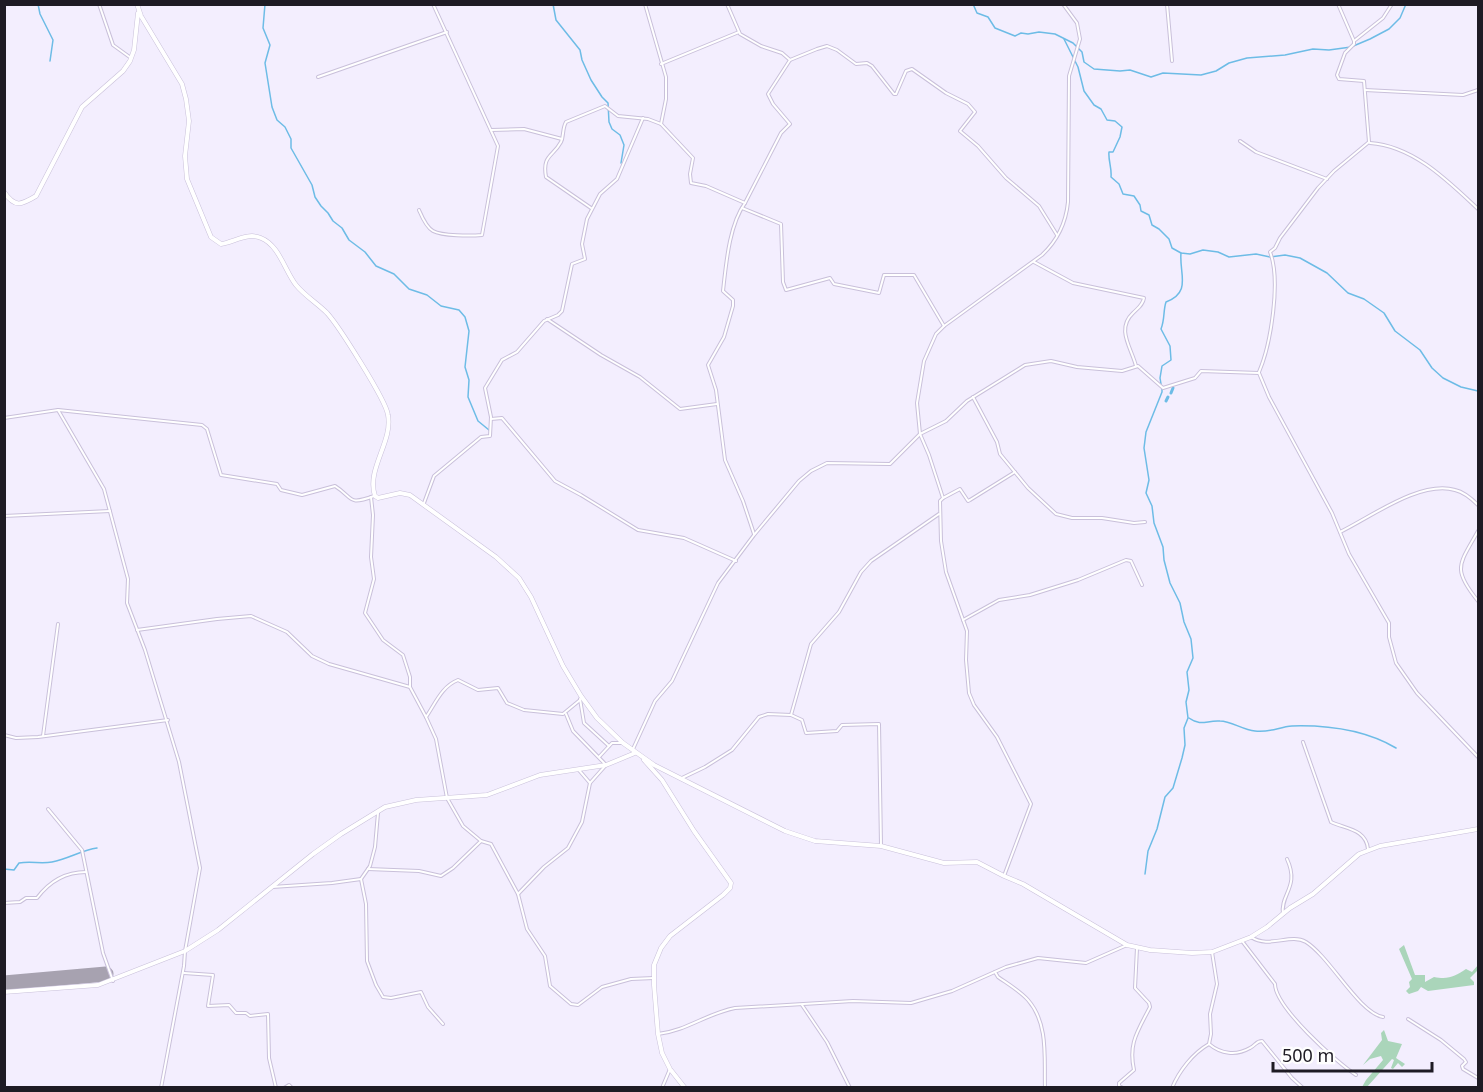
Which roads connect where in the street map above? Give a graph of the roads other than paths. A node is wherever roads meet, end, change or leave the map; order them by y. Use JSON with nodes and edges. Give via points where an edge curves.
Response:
{"nodes":[{"id":1,"x":99,"y":4,"type":"edge"},
{"id":2,"x":137,"y":4,"type":"edge"},
{"id":3,"x":433,"y":4,"type":"edge"},
{"id":4,"x":645,"y":4,"type":"edge"},
{"id":5,"x":727,"y":4,"type":"edge"},
{"id":6,"x":1063,"y":4,"type":"edge"},
{"id":7,"x":1167,"y":4,"type":"edge"},
{"id":8,"x":1338,"y":4,"type":"edge"},
{"id":9,"x":1392,"y":4,"type":"edge"},
{"id":10,"x":140,"y":14,"type":"junction"},
{"id":11,"x":447,"y":32,"type":"junction"},
{"id":12,"x":739,"y":32,"type":"junction"},
{"id":13,"x":1354,"y":41,"type":"junction"},
{"id":14,"x":131,"y":58,"type":"junction"},
{"id":15,"x":790,"y":60,"type":"junction"},
{"id":16,"x":1172,"y":61,"type":"dead end"},
{"id":17,"x":660,"y":64,"type":"junction"},
{"id":18,"x":318,"y":77,"type":"dead end"},
{"id":19,"x":1365,"y":90,"type":"junction"},
{"id":20,"x":1479,"y":90,"type":"edge"},
{"id":21,"x":643,"y":118,"type":"junction"},
{"id":22,"x":661,"y":124,"type":"junction"},
{"id":23,"x":491,"y":130,"type":"junction"},
{"id":24,"x":562,"y":140,"type":"junction"},
{"id":25,"x":1240,"y":141,"type":"dead end"},
{"id":26,"x":1369,"y":142,"type":"junction"},
{"id":27,"x":1327,"y":179,"type":"junction"},
{"id":28,"x":4,"y":192,"type":"edge"},
{"id":29,"x":745,"y":203,"type":"junction"},
{"id":30,"x":591,"y":208,"type":"junction"},
{"id":31,"x":742,"y":208,"type":"junction"},
{"id":32,"x":1479,"y":209,"type":"edge"},
{"id":33,"x":419,"y":210,"type":"dead end"},
{"id":34,"x":1057,"y":236,"type":"junction"},
{"id":35,"x":1034,"y":262,"type":"junction"},
{"id":36,"x":547,"y":319,"type":"junction"},
{"id":37,"x":944,"y":326,"type":"junction"},
{"id":38,"x":1137,"y":367,"type":"junction"},
{"id":39,"x":1258,"y":373,"type":"junction"},
{"id":40,"x":973,"y":397,"type":"junction"},
{"id":41,"x":718,"y":404,"type":"junction"},
{"id":42,"x":58,"y":410,"type":"junction"},
{"id":43,"x":4,"y":418,"type":"edge"},
{"id":44,"x":491,"y":419,"type":"junction"},
{"id":45,"x":920,"y":434,"type":"junction"},
{"id":46,"x":1015,"y":472,"type":"junction"},
{"id":47,"x":373,"y":496,"type":"junction"},
{"id":48,"x":943,"y":498,"type":"junction"},
{"id":49,"x":424,"y":503,"type":"junction"},
{"id":50,"x":1479,"y":505,"type":"edge"},
{"id":51,"x":110,"y":511,"type":"junction"},
{"id":52,"x":939,"y":514,"type":"junction"},
{"id":53,"x":4,"y":516,"type":"edge"},
{"id":54,"x":1145,"y":522,"type":"dead end"},
{"id":55,"x":1479,"y":531,"type":"edge"},
{"id":56,"x":1339,"y":533,"type":"junction"},
{"id":57,"x":754,"y":535,"type":"junction"},
{"id":58,"x":736,"y":561,"type":"junction"},
{"id":59,"x":1142,"y":585,"type":"dead end"},
{"id":60,"x":1479,"y":601,"type":"edge"},
{"id":61,"x":963,"y":620,"type":"junction"},
{"id":62,"x":58,"y":624,"type":"dead end"},
{"id":63,"x":137,"y":630,"type":"junction"},
{"id":64,"x":410,"y":687,"type":"junction"},
{"id":65,"x":581,"y":698,"type":"junction"},
{"id":66,"x":566,"y":713,"type":"junction"},
{"id":67,"x":791,"y":715,"type":"junction"},
{"id":68,"x":426,"y":717,"type":"junction"},
{"id":69,"x":168,"y":720,"type":"junction"},
{"id":70,"x":4,"y":735,"type":"edge"},
{"id":71,"x":43,"y":736,"type":"junction"},
{"id":72,"x":1303,"y":742,"type":"dead end"},
{"id":73,"x":623,"y":743,"type":"junction"},
{"id":74,"x":609,"y":746,"type":"junction"},
{"id":75,"x":634,"y":752,"type":"junction"},
{"id":76,"x":599,"y":757,"type":"junction"},
{"id":77,"x":641,"y":757,"type":"junction"},
{"id":78,"x":1479,"y":757,"type":"edge"},
{"id":79,"x":606,"y":765,"type":"junction"},
{"id":80,"x":577,"y":769,"type":"junction"},
{"id":81,"x":681,"y":778,"type":"junction"},
{"id":82,"x":590,"y":783,"type":"junction"},
{"id":83,"x":447,"y":798,"type":"junction"},
{"id":84,"x":48,"y":809,"type":"dead end"},
{"id":85,"x":378,"y":810,"type":"junction"},
{"id":86,"x":1479,"y":829,"type":"edge"},
{"id":87,"x":481,"y":841,"type":"junction"},
{"id":88,"x":881,"y":846,"type":"junction"},
{"id":89,"x":1368,"y":849,"type":"junction"},
{"id":90,"x":1287,"y":859,"type":"dead end"},
{"id":91,"x":368,"y":869,"type":"junction"},
{"id":92,"x":86,"y":872,"type":"junction"},
{"id":93,"x":1004,"y":876,"type":"junction"},
{"id":94,"x":361,"y":879,"type":"junction"},
{"id":95,"x":270,"y":887,"type":"junction"},
{"id":96,"x":518,"y":894,"type":"junction"},
{"id":97,"x":4,"y":903,"type":"edge"},
{"id":98,"x":1283,"y":914,"type":"junction"},
{"id":99,"x":1251,"y":937,"type":"junction"},
{"id":100,"x":1242,"y":941,"type":"junction"},
{"id":101,"x":1127,"y":945,"type":"junction"},
{"id":102,"x":1137,"y":948,"type":"junction"},
{"id":103,"x":184,"y":951,"type":"junction"},
{"id":104,"x":1212,"y":952,"type":"junction"},
{"id":105,"x":995,"y":972,"type":"junction"},
{"id":106,"x":183,"y":973,"type":"junction"},
{"id":107,"x":654,"y":978,"type":"junction"},
{"id":108,"x":114,"y":981,"type":"junction"},
{"id":109,"x":4,"y":992,"type":"edge"},
{"id":110,"x":802,"y":1004,"type":"junction"},
{"id":111,"x":1383,"y":1017,"type":"dead end"},
{"id":112,"x":1408,"y":1019,"type":"dead end"},
{"id":113,"x":443,"y":1024,"type":"dead end"},
{"id":114,"x":658,"y":1034,"type":"junction"},
{"id":115,"x":1209,"y":1044,"type":"junction"},
{"id":116,"x":669,"y":1069,"type":"junction"},
{"id":117,"x":1356,"y":1075,"type":"dead end"},
{"id":118,"x":1479,"y":1078,"type":"edge"},
{"id":119,"x":161,"y":1088,"type":"edge"},
{"id":120,"x":276,"y":1088,"type":"edge"},
{"id":121,"x":284,"y":1088,"type":"edge"},
{"id":122,"x":292,"y":1088,"type":"edge"},
{"id":123,"x":662,"y":1088,"type":"edge"},
{"id":124,"x":685,"y":1088,"type":"edge"},
{"id":125,"x":850,"y":1088,"type":"edge"},
{"id":126,"x":1045,"y":1088,"type":"edge"},
{"id":127,"x":1123,"y":1088,"type":"edge"},
{"id":128,"x":1172,"y":1088,"type":"edge"},
{"id":129,"x":1303,"y":1088,"type":"edge"}],
"edges":[{"from":1,"to":14,"type":"street","via":[[113,45]]},
{"from":2,"to":10,"type":"street"},
{"from":3,"to":11,"type":"street"},
{"from":4,"to":17,"type":"street"},
{"from":5,"to":12,"type":"street"},
{"from":6,"to":34,"type":"street","via":[[1077,23],[1080,39],[1069,76],[1068,209]]},
{"from":7,"to":16,"type":"street"},
{"from":8,"to":13,"type":"street"},
{"from":9,"to":13,"type":"street","via":[[1383,18]]},
{"from":10,"to":14,"type":"street"},
{"from":10,"to":47,"type":"street","via":[[184,92],[189,121],[187,179],[211,237],[221,244],[254,236],[270,243],[295,283],[333,320],[386,406],[389,426],[375,473]]},
{"from":11,"to":18,"type":"street"},
{"from":11,"to":23,"type":"street"},
{"from":12,"to":15,"type":"street"},
{"from":12,"to":17,"type":"street"},
{"from":13,"to":19,"type":"street","via":[[1337,76],[1363,81]]},
{"from":14,"to":28,"type":"street","via":[[123,71],[82,107],[36,196],[16,204]]},
{"from":15,"to":29,"type":"street","via":[[768,96],[790,124]]},
{"from":15,"to":34,"type":"street","via":[[831,47],[856,64],[872,66],[894,94],[906,71],[912,69],[968,104],[975,112],[961,131],[1039,206]]},
{"from":17,"to":22,"type":"street","via":[[666,77]]},
{"from":19,"to":20,"type":"street","via":[[1463,94]]},
{"from":19,"to":26,"type":"street"},
{"from":21,"to":22,"type":"street"},
{"from":21,"to":24,"type":"street","via":[[618,117],[605,106],[566,122]]},
{"from":21,"to":30,"type":"street","via":[[617,179]]},
{"from":22,"to":29,"type":"street","via":[[693,158],[691,183]]},
{"from":23,"to":24,"type":"street","via":[[524,129]]},
{"from":23,"to":33,"type":"street","via":[[499,149],[482,234],[460,236],[434,231]]},
{"from":24,"to":30,"type":"street","via":[[547,158],[544,176]]},
{"from":25,"to":27,"type":"street","via":[[1256,152]]},
{"from":26,"to":27,"type":"street"},
{"from":26,"to":32,"type":"street","via":[[1395,149],[1438,172]]},
{"from":27,"to":39,"type":"street","via":[[1270,252],[1275,267],[1274,311]]},
{"from":29,"to":31,"type":"street"},
{"from":30,"to":36,"type":"street","via":[[582,233],[585,259],[572,264],[562,311]]},
{"from":31,"to":37,"type":"street","via":[[781,224],[786,290],[830,278],[834,284],[879,293],[884,275],[914,274]]},
{"from":31,"to":41,"type":"street","via":[[729,247],[723,286],[723,293],[733,300],[733,306],[724,337],[708,364]]},
{"from":34,"to":35,"type":"street"},
{"from":35,"to":37,"type":"street"},
{"from":35,"to":38,"type":"street","via":[[1073,283],[1144,298],[1124,330]]},
{"from":36,"to":41,"type":"street","via":[[640,377],[680,409]]},
{"from":36,"to":44,"type":"street","via":[[517,352],[502,360],[488,381]]},
{"from":37,"to":45,"type":"street","via":[[936,334],[924,362],[917,403]]},
{"from":38,"to":39,"type":"street","via":[[1163,388],[1196,378],[1201,371]]},
{"from":38,"to":40,"type":"street","via":[[1122,371],[1051,361],[1032,364],[1020,367]]},
{"from":39,"to":56,"type":"street"},
{"from":40,"to":45,"type":"street","via":[[946,421]]},
{"from":40,"to":46,"type":"street","via":[[1000,454]]},
{"from":41,"to":57,"type":"street","via":[[725,460]]},
{"from":42,"to":43,"type":"street"},
{"from":42,"to":47,"type":"street","via":[[202,425],[207,429],[221,476],[277,484],[281,490],[302,495],[335,486],[351,500]]},
{"from":42,"to":51,"type":"street","via":[[104,489]]},
{"from":44,"to":49,"type":"street","via":[[490,436],[481,437],[434,476]]},
{"from":44,"to":58,"type":"street","via":[[502,418],[551,479],[632,526],[692,540]]},
{"from":45,"to":48,"type":"street"},
{"from":45,"to":57,"type":"street","via":[[890,464],[832,462],[811,471]]},
{"from":46,"to":48,"type":"street","via":[[970,501],[960,489]]},
{"from":46,"to":54,"type":"street","via":[[1056,514]]},
{"from":47,"to":49,"type":"street","via":[[405,494]]},
{"from":47,"to":64,"type":"street","via":[[374,579],[365,613],[383,640],[403,655],[411,676]]},
{"from":48,"to":52,"type":"street"},
{"from":49,"to":65,"type":"street","via":[[496,556],[519,578]]},
{"from":50,"to":56,"type":"street","via":[[1457,490],[1430,490],[1390,505]]},
{"from":51,"to":53,"type":"street"},
{"from":51,"to":63,"type":"street","via":[[128,579],[127,603]]},
{"from":52,"to":61,"type":"street","via":[[946,572]]},
{"from":52,"to":67,"type":"street","via":[[861,572],[839,612],[812,644]]},
{"from":55,"to":60,"type":"street","via":[[1463,555],[1462,576]]},
{"from":56,"to":78,"type":"street","via":[[1389,623],[1391,649],[1401,671]]},
{"from":57,"to":58,"type":"street"},
{"from":58,"to":75,"type":"street","via":[[713,592],[672,681],[655,700]]},
{"from":59,"to":61,"type":"street","via":[[1131,561],[1126,560],[1078,580],[999,600]]},
{"from":61,"to":93,"type":"street","via":[[967,631],[970,698],[997,737],[1031,805]]},
{"from":62,"to":71,"type":"street"},
{"from":63,"to":64,"type":"street","via":[[251,616],[287,632],[312,656],[329,664]]},
{"from":63,"to":69,"type":"street"},
{"from":64,"to":68,"type":"street"},
{"from":65,"to":66,"type":"street"},
{"from":65,"to":73,"type":"street"},
{"from":65,"to":74,"type":"street","via":[[584,723]]},
{"from":66,"to":68,"type":"street","via":[[528,711],[507,703],[498,688],[478,690],[456,679],[440,693]]},
{"from":66,"to":76,"type":"street","via":[[573,732]]},
{"from":67,"to":81,"type":"street","via":[[759,717],[732,750]]},
{"from":67,"to":88,"type":"street","via":[[802,720],[806,733],[837,731],[842,725],[879,724]]},
{"from":68,"to":83,"type":"street","via":[[436,740]]},
{"from":69,"to":71,"type":"street"},
{"from":69,"to":103,"type":"street","via":[[200,868]]},
{"from":70,"to":71,"type":"street"},
{"from":72,"to":89,"type":"street","via":[[1330,820],[1361,833]]},
{"from":73,"to":74,"type":"street"},
{"from":73,"to":75,"type":"street"},
{"from":74,"to":76,"type":"street"},
{"from":75,"to":77,"type":"street"},
{"from":75,"to":79,"type":"street"},
{"from":76,"to":79,"type":"street"},
{"from":77,"to":81,"type":"street"},
{"from":77,"to":107,"type":"street","via":[[665,785],[731,883],[723,895],[665,942],[656,957]]},
{"from":79,"to":80,"type":"street"},
{"from":79,"to":82,"type":"street"},
{"from":80,"to":82,"type":"street"},
{"from":80,"to":83,"type":"street","via":[[540,775],[491,794]]},
{"from":81,"to":88,"type":"street","via":[[803,838]]},
{"from":82,"to":96,"type":"street","via":[[582,822],[568,848]]},
{"from":83,"to":85,"type":"street","via":[[416,800]]},
{"from":83,"to":87,"type":"street","via":[[464,826]]},
{"from":84,"to":92,"type":"street","via":[[82,850]]},
{"from":85,"to":91,"type":"street","via":[[375,847]]},
{"from":85,"to":95,"type":"street"},
{"from":86,"to":89,"type":"street"},
{"from":87,"to":91,"type":"street","via":[[441,876]]},
{"from":87,"to":96,"type":"street","via":[[491,844]]},
{"from":88,"to":93,"type":"street","via":[[944,863],[977,862]]},
{"from":89,"to":98,"type":"street"},
{"from":90,"to":98,"type":"street","via":[[1292,871]]},
{"from":91,"to":94,"type":"street"},
{"from":92,"to":97,"type":"street","via":[[67,874],[37,898]]},
{"from":92,"to":108,"type":"street"},
{"from":93,"to":101,"type":"street"},
{"from":94,"to":95,"type":"street"},
{"from":94,"to":113,"type":"street","via":[[366,904],[367,961],[377,988],[387,998],[421,992]]},
{"from":95,"to":103,"type":"street","via":[[218,930]]},
{"from":96,"to":107,"type":"street","via":[[527,928],[546,959],[550,986],[571,1004],[580,1004],[602,987]]},
{"from":98,"to":99,"type":"street"},
{"from":99,"to":100,"type":"street"},
{"from":99,"to":111,"type":"street","via":[[1261,942],[1304,941],[1366,1007]]},
{"from":100,"to":104,"type":"street"},
{"from":100,"to":117,"type":"street","via":[[1275,984],[1275,992],[1290,1013],[1334,1060]]},
{"from":101,"to":102,"type":"street"},
{"from":101,"to":105,"type":"street","via":[[1086,963],[1038,958]]},
{"from":102,"to":104,"type":"street"},
{"from":102,"to":127,"type":"street","via":[[1135,987],[1150,1007],[1134,1036],[1134,1070],[1119,1083]]},
{"from":103,"to":106,"type":"street"},
{"from":103,"to":108,"type":"street"},
{"from":104,"to":115,"type":"street","via":[[1217,984]]},
{"from":105,"to":110,"type":"street","via":[[911,1003]]},
{"from":105,"to":126,"type":"street","via":[[1029,1000],[1035,1013],[1043,1034]]},
{"from":106,"to":119,"type":"street"},
{"from":106,"to":120,"type":"street","via":[[213,975],[208,1006],[226,1005],[236,1013],[250,1016],[268,1014],[269,1058]]},
{"from":107,"to":114,"type":"street"},
{"from":108,"to":109,"type":"street","via":[[75,988]]},
{"from":110,"to":114,"type":"street","via":[[729,1010]]},
{"from":110,"to":125,"type":"street","via":[[824,1036]]},
{"from":112,"to":118,"type":"street","via":[[1464,1059],[1463,1070]]},
{"from":114,"to":116,"type":"street"},
{"from":115,"to":128,"type":"street","via":[[1191,1060]]},
{"from":115,"to":129,"type":"street","via":[[1227,1054],[1262,1041]]},
{"from":116,"to":123,"type":"street"},
{"from":116,"to":124,"type":"street"},
{"from":121,"to":122,"type":"street"}]}
